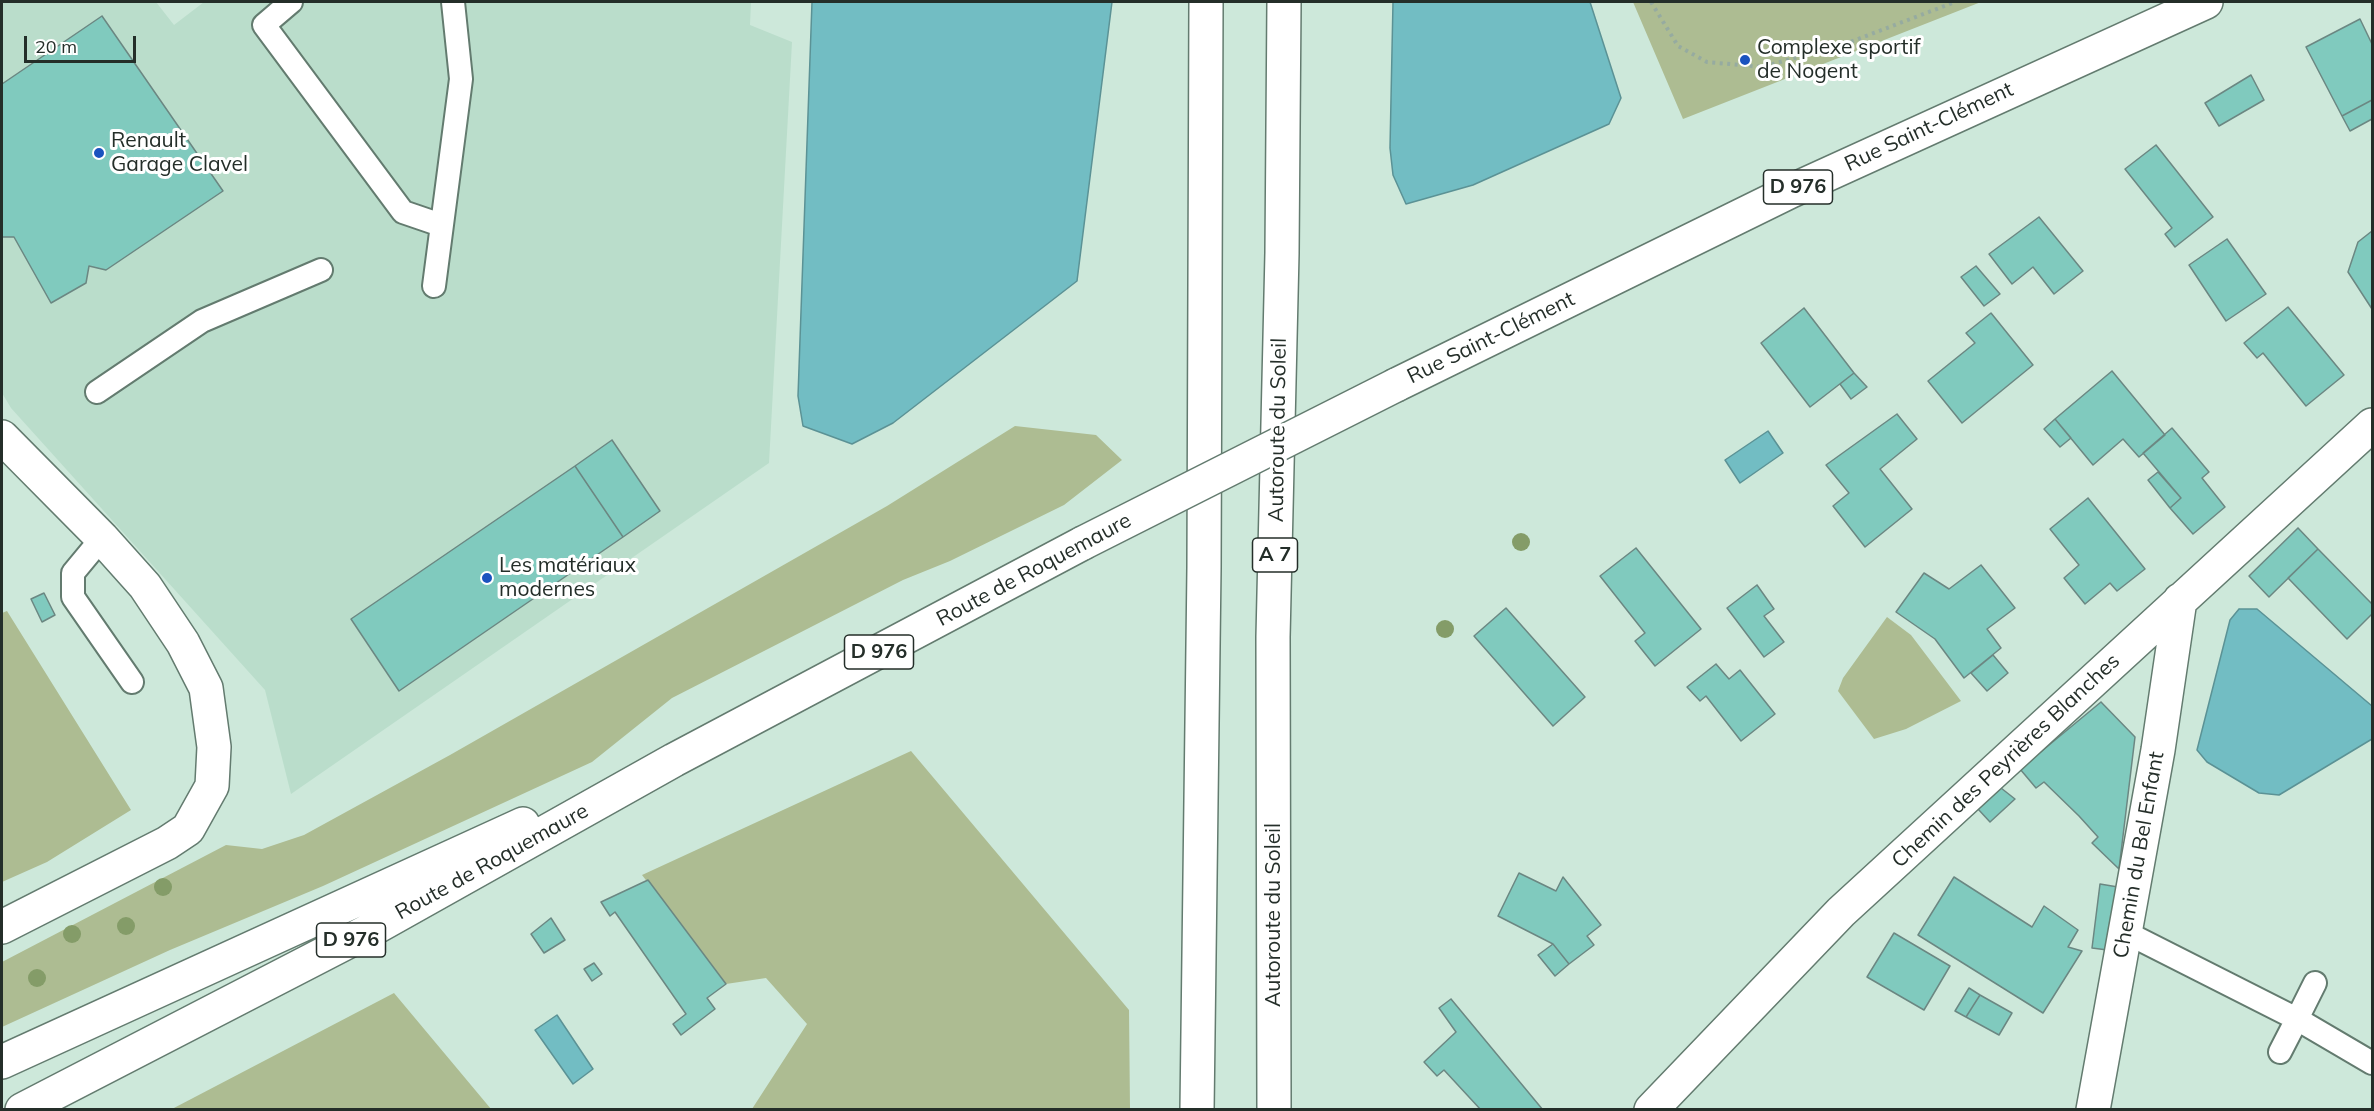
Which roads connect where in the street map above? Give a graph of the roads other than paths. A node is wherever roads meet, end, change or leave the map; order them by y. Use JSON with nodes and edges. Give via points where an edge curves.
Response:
{"nodes":[{"id":1,"x":291,"y":2,"type":"edge"},
{"id":2,"x":453,"y":2,"type":"edge"},
{"id":3,"x":1206,"y":2,"type":"edge"},
{"id":4,"x":1284,"y":2,"type":"edge"},
{"id":5,"x":2206,"y":2,"type":"edge"},
{"id":6,"x":441,"y":225,"type":"junction"},
{"id":7,"x":321,"y":270,"type":"dead end"},
{"id":8,"x":434,"y":286,"type":"dead end"},
{"id":9,"x":1396,"y":385,"type":"joint"},
{"id":10,"x":97,"y":392,"type":"dead end"},
{"id":11,"x":2373,"y":425,"type":"edge"},
{"id":12,"x":2,"y":437,"type":"edge"},
{"id":13,"x":102,"y":538,"type":"junction"},
{"id":14,"x":2180,"y":600,"type":"junction"},
{"id":15,"x":132,"y":682,"type":"dead end"},
{"id":16,"x":674,"y":760,"type":"junction"},
{"id":17,"x":2,"y":927,"type":"edge"},
{"id":18,"x":2126,"y":932,"type":"junction"},
{"id":19,"x":2315,"y":983,"type":"dead end"},
{"id":20,"x":2297,"y":1019,"type":"junction"},
{"id":21,"x":2280,"y":1052,"type":"dead end"},
{"id":22,"x":2,"y":1062,"type":"edge"},
{"id":23,"x":2373,"y":1063,"type":"edge"},
{"id":24,"x":22,"y":1110,"type":"edge"},
{"id":25,"x":1197,"y":1110,"type":"edge"},
{"id":26,"x":1275,"y":1110,"type":"edge"},
{"id":27,"x":1651,"y":1110,"type":"edge"},
{"id":28,"x":2094,"y":1110,"type":"edge"}],
"edges":[{"from":1,"to":6,"type":"lane","via":[[264,25],[403,212]]},
{"from":2,"to":6,"type":"lane","via":[[461,79]]},
{"from":3,"to":25,"type":"main road"},
{"from":4,"to":26,"type":"main road","name":"Autoroute du Soleil","number":"A 7","via":[[1273,637]]},
{"from":5,"to":9,"type":"main road","name":"Rue Saint-Clément","number":"D 976","via":[[1791,191]]},
{"from":6,"to":8,"type":"lane"},
{"from":7,"to":10,"type":"lane","via":[[202,321]]},
{"from":9,"to":16,"type":"main road","name":"Route de Roquemaure","number":"D 976","bridge":true,"via":[[1083,543]]},
{"from":11,"to":14,"type":"main road","name":"Chemin des Peyrières Blanches"},
{"from":12,"to":13,"type":"main road"},
{"from":13,"to":15,"type":"lane","via":[[73,573],[73,597]]},
{"from":13,"to":17,"type":"main road","via":[[151,596],[183,643],[206,688],[214,747],[212,786],[188,829],[181,834]]},
{"from":14,"to":18,"type":"main road","name":"Chemin du Bel Enfant"},
{"from":14,"to":27,"type":"main road","name":"Chemin des Peyrières Blanches","via":[[1841,912]]},
{"from":16,"to":22,"type":"main road","name":"Route de Roquemaure","number":"D 976","via":[[464,849]]},
{"from":16,"to":24,"type":"main road","name":"Route de Roquemaure","number":"D 976","via":[[378,926]]},
{"from":18,"to":20,"type":"lane"},
{"from":18,"to":28,"type":"main road","name":"Chemin du Bel Enfant"},
{"from":19,"to":20,"type":"lane"},
{"from":20,"to":21,"type":"lane"},
{"from":20,"to":23,"type":"lane"}]}
